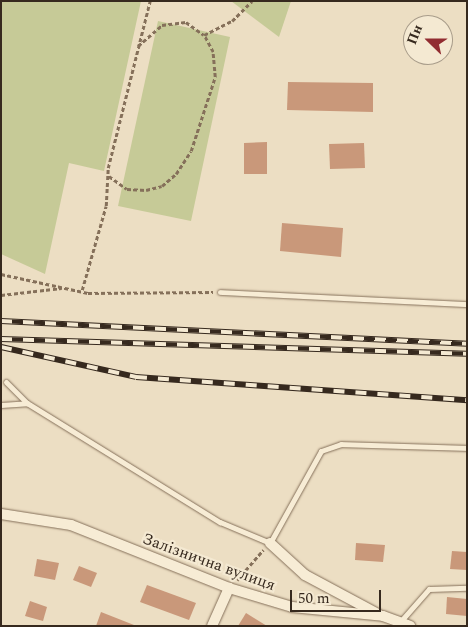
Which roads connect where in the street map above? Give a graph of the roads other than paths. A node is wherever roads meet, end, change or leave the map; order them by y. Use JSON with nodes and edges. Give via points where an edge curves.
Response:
{"nodes":[{"id":1,"x":220,"y":292,"type":"road end"},
{"id":2,"x":467,"y":304,"type":"edge"},
{"id":3,"x":6,"y":382,"type":"dead end"},
{"id":4,"x":27,"y":403,"type":"junction"},
{"id":5,"x":1,"y":405,"type":"edge"},
{"id":6,"x":467,"y":448,"type":"edge"},
{"id":7,"x":1,"y":514,"type":"edge"},
{"id":8,"x":270,"y":544,"type":"junction"},
{"id":9,"x":229,"y":588,"type":"junction"},
{"id":10,"x":467,"y":588,"type":"edge"},
{"id":11,"x":383,"y":616,"type":"junction"},
{"id":12,"x":405,"y":624,"type":"edge"},
{"id":13,"x":212,"y":626,"type":"edge"}],
"edges":[{"from":1,"to":2,"type":"lane"},
{"from":3,"to":4,"type":"lane"},
{"from":4,"to":5,"type":"lane"},
{"from":4,"to":8,"type":"lane","via":[[220,522]]},
{"from":6,"to":8,"type":"lane","via":[[341,444],[321,451]]},
{"from":7,"to":9,"type":"street","name":"Залізнична вулиця","via":[[71,525]]},
{"from":8,"to":11,"type":"street","via":[[305,575]]},
{"from":9,"to":11,"type":"street","name":"Залізнична вулиця","via":[[292,606]]},
{"from":9,"to":13,"type":"street"},
{"from":10,"to":12,"type":"lane","via":[[429,589]]},
{"from":11,"to":12,"type":"street","name":"Залізнична вулиця"}]}
